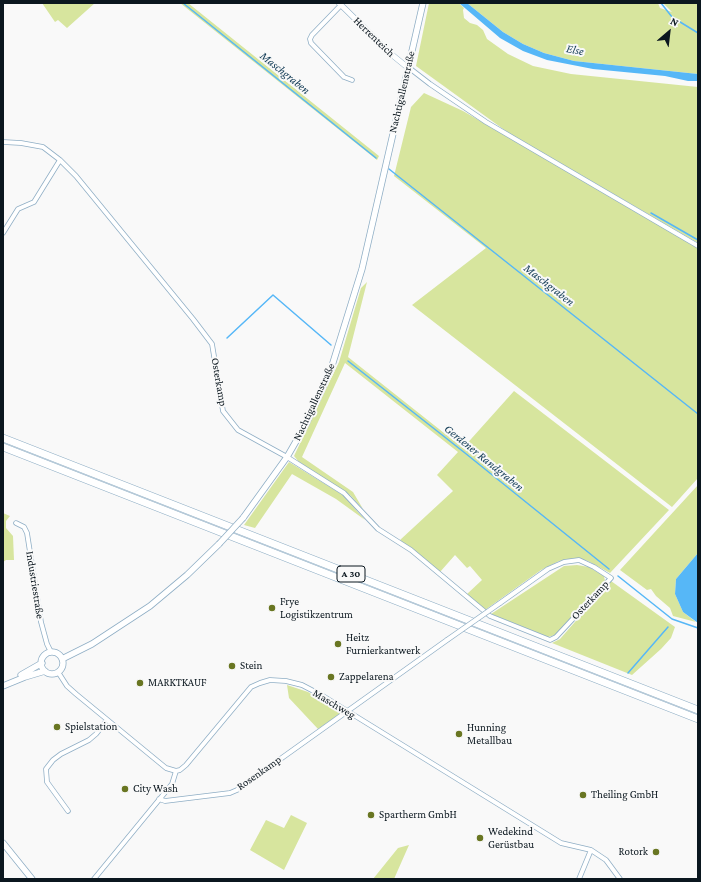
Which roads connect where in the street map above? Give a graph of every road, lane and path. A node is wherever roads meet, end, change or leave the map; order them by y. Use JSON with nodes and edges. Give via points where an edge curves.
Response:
{"nodes":[{"id":1,"x":423,"y":3,"type":"edge"},
{"id":2,"x":340,"y":4,"type":"edge"},
{"id":3,"x":408,"y":67,"type":"junction"},
{"id":4,"x":352,"y":80,"type":"dead end"},
{"id":5,"x":3,"y":142,"type":"edge"},
{"id":6,"x":60,"y":160,"type":"junction"},
{"id":7,"x":3,"y":234,"type":"edge"},
{"id":8,"x":698,"y":246,"type":"edge"},
{"id":9,"x":3,"y":438,"type":"edge"},
{"id":10,"x":3,"y":447,"type":"edge"},
{"id":11,"x":287,"y":457,"type":"junction"},
{"id":12,"x":16,"y":522,"type":"dead end"},
{"id":13,"x":51,"y":652,"type":"junction"},
{"id":14,"x":62,"y":659,"type":"junction"},
{"id":15,"x":42,"y":663,"type":"junction"},
{"id":16,"x":45,"y":671,"type":"junction"},
{"id":17,"x":58,"y":672,"type":"junction"},
{"id":18,"x":3,"y":683,"type":"edge"},
{"id":19,"x":3,"y":686,"type":"edge"},
{"id":20,"x":698,"y":710,"type":"edge"},
{"id":21,"x":346,"y":711,"type":"junction"},
{"id":22,"x":698,"y":719,"type":"edge"},
{"id":23,"x":107,"y":720,"type":"junction"},
{"id":24,"x":176,"y":771,"type":"junction"},
{"id":25,"x":159,"y":799,"type":"junction"},
{"id":26,"x":68,"y":811,"type":"dead end"},
{"id":27,"x":3,"y":843,"type":"edge"},
{"id":28,"x":591,"y":850,"type":"junction"},
{"id":29,"x":32,"y":879,"type":"edge"},
{"id":30,"x":94,"y":879,"type":"edge"},
{"id":31,"x":579,"y":879,"type":"edge"},
{"id":32,"x":620,"y":879,"type":"edge"}],
"edges":[{"from":1,"to":3,"type":"main road","name":"Nachtigallenstraße"},
{"from":2,"to":3,"type":"street","name":"Herrenteich"},
{"from":2,"to":4,"type":"street","name":"Herrenteich","via":[[310,39],[344,77]]},
{"from":3,"to":8,"type":"street","via":[[486,122]]},
{"from":3,"to":11,"type":"main road","name":"Nachtigallenstraße","via":[[357,288],[332,369]]},
{"from":5,"to":6,"type":"street","name":"Osterkamp","via":[[43,148]]},
{"from":6,"to":7,"type":"street","via":[[34,202],[18,209]]},
{"from":6,"to":11,"type":"street","name":"Osterkamp","via":[[76,176],[212,344],[223,411],[238,430]]},
{"from":9,"to":20,"type":"highway","number":"A 30"},
{"from":10,"to":22,"type":"highway","number":"A 30"},
{"from":11,"to":14,"type":"main road","name":"Nachtigallenstraße","bridge":true,"via":[[243,518],[187,574],[150,606],[98,640]]},
{"from":11,"to":21,"type":"street","name":"Osterkamp","bridge":true,"via":[[344,493],[378,529],[411,550],[490,616],[550,640],[556,637],[611,578],[579,560],[564,562],[548,570],[500,603],[447,640]]},
{"from":12,"to":13,"type":"street","name":"Industriestraße","via":[[24,527],[27,533],[41,622]]},
{"from":13,"to":14,"type":"main road","via":[[58,654]]},
{"from":13,"to":15,"type":"main road","via":[[43,657]]},
{"from":14,"to":17,"type":"main road","via":[[62,666]]},
{"from":15,"to":16,"type":"main road"},
{"from":15,"to":18,"type":"main road"},
{"from":16,"to":17,"type":"main road"},
{"from":16,"to":19,"type":"main road"},
{"from":17,"to":23,"type":"street","via":[[71,690]]},
{"from":21,"to":24,"type":"street","name":"Maschweg","via":[[302,685],[270,680],[260,682],[251,687],[186,765]]},
{"from":21,"to":25,"type":"street","name":"Rosenkamp","via":[[237,790],[165,801]]},
{"from":21,"to":28,"type":"street","name":"Maschweg","via":[[561,843]]},
{"from":23,"to":24,"type":"street","via":[[166,768]]},
{"from":23,"to":26,"type":"street","via":[[90,740],[61,754],[46,769],[47,782]]},
{"from":24,"to":25,"type":"street","name":"Maschweg","via":[[172,784]]},
{"from":25,"to":30,"type":"street","name":"Maschweg"},
{"from":27,"to":29,"type":"main road"},
{"from":28,"to":31,"type":"street"},
{"from":28,"to":32,"type":"street","name":"Maschweg","via":[[606,860]]}]}
